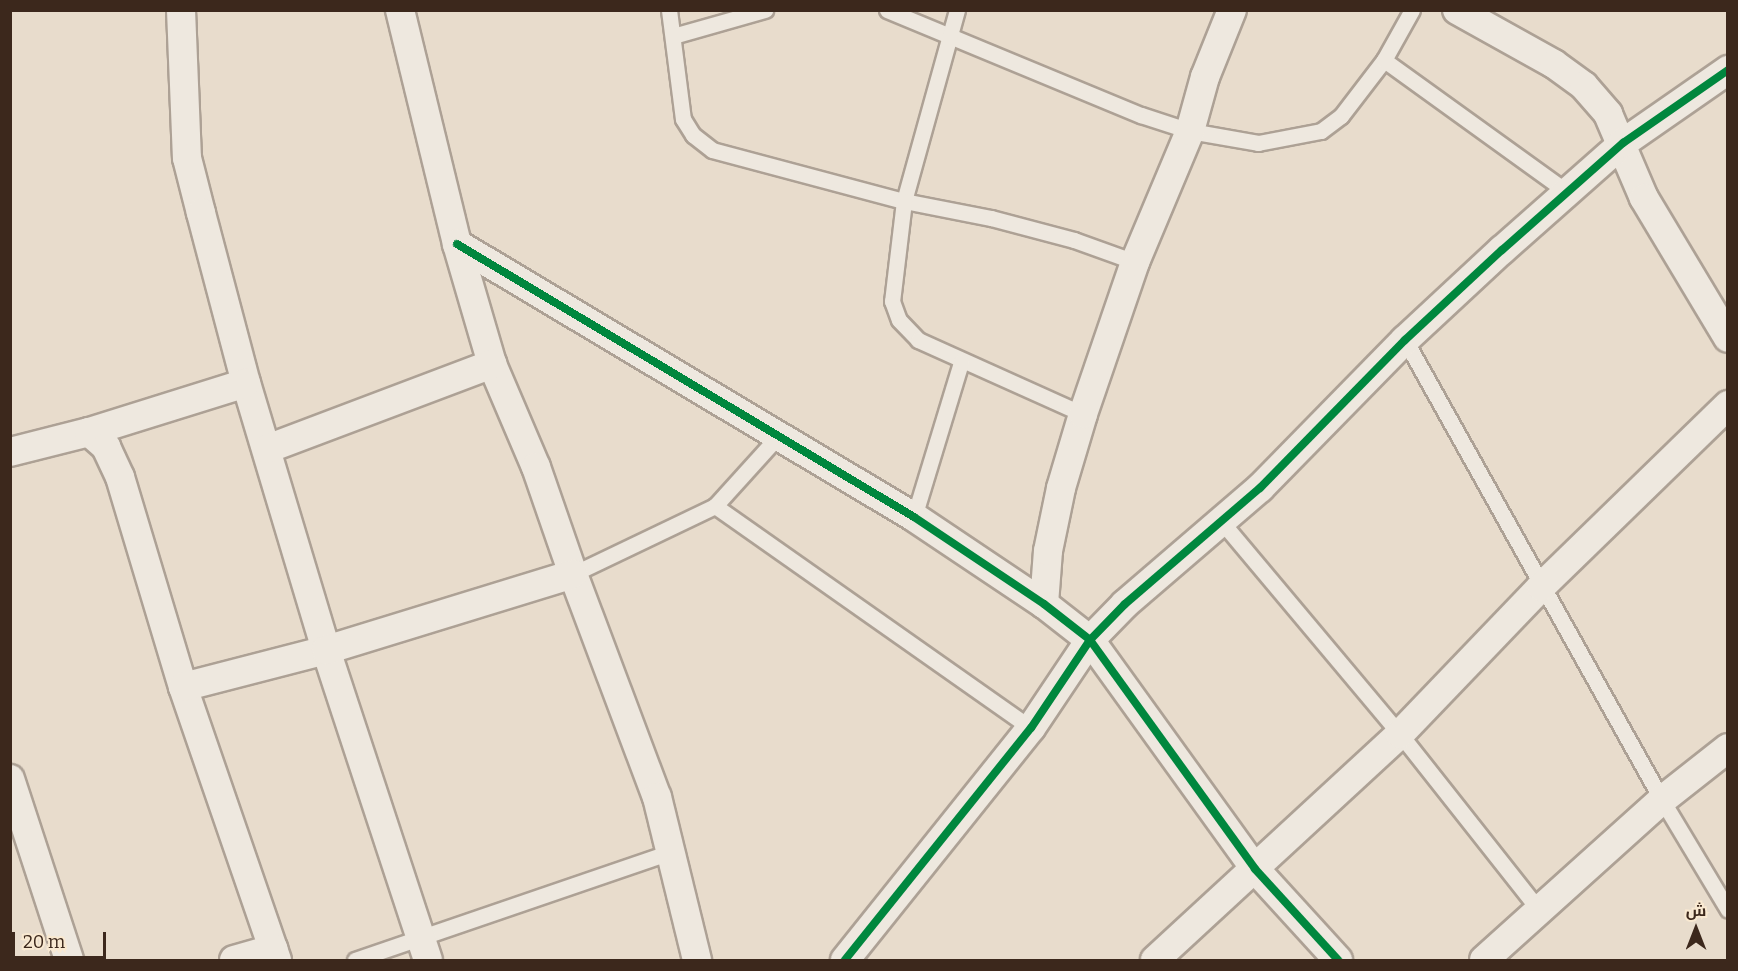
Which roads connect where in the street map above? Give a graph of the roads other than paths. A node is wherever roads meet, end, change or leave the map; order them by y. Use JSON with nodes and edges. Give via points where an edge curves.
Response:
{"nodes":[{"id":1,"x":181,"y":10,"type":"edge"},
{"id":2,"x":400,"y":10,"type":"edge"},
{"id":3,"x":669,"y":10,"type":"edge"},
{"id":4,"x":765,"y":10,"type":"edge"},
{"id":5,"x":887,"y":10,"type":"edge"},
{"id":6,"x":957,"y":10,"type":"edge"},
{"id":7,"x":1232,"y":10,"type":"edge"},
{"id":8,"x":1413,"y":10,"type":"edge"},
{"id":9,"x":1457,"y":10,"type":"edge"},
{"id":10,"x":950,"y":34,"type":"junction"},
{"id":11,"x":673,"y":36,"type":"junction"},
{"id":12,"x":1384,"y":60,"type":"junction"},
{"id":13,"x":1728,"y":70,"type":"edge"},
{"id":14,"x":1190,"y":131,"type":"junction"},
{"id":15,"x":1623,"y":143,"type":"junction"},
{"id":16,"x":1570,"y":194,"type":"junction"},
{"id":17,"x":904,"y":201,"type":"junction"},
{"id":18,"x":457,"y":244,"type":"junction"},
{"id":19,"x":1135,"y":262,"type":"junction"},
{"id":20,"x":1728,"y":338,"type":"edge"},
{"id":21,"x":1405,"y":340,"type":"junction"},
{"id":22,"x":961,"y":362,"type":"junction"},
{"id":23,"x":492,"y":364,"type":"junction"},
{"id":24,"x":246,"y":383,"type":"junction"},
{"id":25,"x":1728,"y":405,"type":"edge"},
{"id":26,"x":1083,"y":414,"type":"junction"},
{"id":27,"x":89,"y":432,"type":"junction"},
{"id":28,"x":780,"y":434,"type":"junction"},
{"id":29,"x":267,"y":449,"type":"junction"},
{"id":30,"x":10,"y":453,"type":"edge"},
{"id":31,"x":715,"y":506,"type":"junction"},
{"id":32,"x":914,"y":517,"type":"junction"},
{"id":33,"x":1221,"y":521,"type":"junction"},
{"id":34,"x":573,"y":574,"type":"junction"},
{"id":35,"x":1541,"y":586,"type":"junction"},
{"id":36,"x":1044,"y":604,"type":"junction"},
{"id":37,"x":1090,"y":640,"type":"junction"},
{"id":38,"x":326,"y":650,"type":"junction"},
{"id":39,"x":183,"y":687,"type":"junction"},
{"id":40,"x":1031,"y":728,"type":"junction"},
{"id":41,"x":1400,"y":734,"type":"junction"},
{"id":42,"x":1728,"y":748,"type":"edge"},
{"id":43,"x":10,"y":778,"type":"edge"},
{"id":44,"x":1662,"y":800,"type":"junction"},
{"id":45,"x":671,"y":852,"type":"junction"},
{"id":46,"x":1255,"y":869,"type":"junction"},
{"id":47,"x":1538,"y":909,"type":"junction"},
{"id":48,"x":1728,"y":909,"type":"edge"},
{"id":49,"x":424,"y":950,"type":"edge"},
{"id":50,"x":275,"y":955,"type":"edge"},
{"id":51,"x":69,"y":960,"type":"edge"},
{"id":52,"x":234,"y":960,"type":"edge"},
{"id":53,"x":355,"y":960,"type":"edge"},
{"id":54,"x":697,"y":960,"type":"edge"},
{"id":55,"x":845,"y":960,"type":"edge"},
{"id":56,"x":1155,"y":960,"type":"edge"},
{"id":57,"x":1338,"y":960,"type":"edge"},
{"id":58,"x":1484,"y":960,"type":"edge"}],
"edges":[{"from":1,"to":24,"type":"street","via":[[187,158]]},
{"from":2,"to":18,"type":"street"},
{"from":3,"to":11,"type":"lane"},
{"from":4,"to":11,"type":"lane"},
{"from":5,"to":10,"type":"lane"},
{"from":6,"to":10,"type":"lane"},
{"from":7,"to":14,"type":"street"},
{"from":8,"to":12,"type":"lane"},
{"from":9,"to":15,"type":"street","via":[[1554,63],[1584,86],[1608,114]]},
{"from":10,"to":14,"type":"lane","via":[[1141,115]]},
{"from":10,"to":17,"type":"lane"},
{"from":11,"to":17,"type":"lane","via":[[682,119],[693,135],[712,150]]},
{"from":12,"to":14,"type":"lane","via":[[1341,116],[1321,131],[1258,143]]},
{"from":12,"to":16,"type":"lane"},
{"from":13,"to":15,"type":"street"},
{"from":14,"to":19,"type":"street"},
{"from":15,"to":16,"type":"street"},
{"from":15,"to":20,"type":"street","via":[[1649,207]]},
{"from":16,"to":21,"type":"street"},
{"from":17,"to":19,"type":"lane","via":[[1033,229]]},
{"from":17,"to":22,"type":"lane","via":[[892,301],[899,320],[918,340]]},
{"from":18,"to":23,"type":"street"},
{"from":18,"to":28,"type":"street"},
{"from":19,"to":26,"type":"street"},
{"from":21,"to":33,"type":"street","via":[[1337,413]]},
{"from":21,"to":35,"type":"lane"},
{"from":22,"to":26,"type":"lane"},
{"from":22,"to":32,"type":"lane"},
{"from":23,"to":29,"type":"street"},
{"from":23,"to":34,"type":"street","via":[[536,466]]},
{"from":24,"to":27,"type":"street"},
{"from":24,"to":29,"type":"street"},
{"from":25,"to":35,"type":"street"},
{"from":26,"to":36,"type":"street","via":[[1048,551]]},
{"from":27,"to":30,"type":"street"},
{"from":27,"to":39,"type":"street","via":[[106,447],[120,477]]},
{"from":28,"to":31,"type":"lane"},
{"from":28,"to":32,"type":"street"},
{"from":29,"to":38,"type":"street"},
{"from":31,"to":34,"type":"lane"},
{"from":31,"to":40,"type":"lane"},
{"from":32,"to":36,"type":"street"},
{"from":33,"to":37,"type":"street"},
{"from":33,"to":41,"type":"lane"},
{"from":34,"to":38,"type":"street"},
{"from":34,"to":45,"type":"street","via":[[657,797]]},
{"from":35,"to":41,"type":"street"},
{"from":35,"to":44,"type":"lane"},
{"from":36,"to":37,"type":"street"},
{"from":37,"to":40,"type":"street"},
{"from":37,"to":46,"type":"street"},
{"from":38,"to":39,"type":"street"},
{"from":38,"to":49,"type":"street"},
{"from":39,"to":50,"type":"street"},
{"from":40,"to":55,"type":"street"},
{"from":41,"to":46,"type":"street"},
{"from":41,"to":47,"type":"lane"},
{"from":42,"to":44,"type":"street"},
{"from":43,"to":51,"type":"street"},
{"from":44,"to":47,"type":"street"},
{"from":44,"to":48,"type":"lane"},
{"from":45,"to":49,"type":"lane"},
{"from":45,"to":54,"type":"street"},
{"from":46,"to":56,"type":"street"},
{"from":46,"to":57,"type":"street"},
{"from":47,"to":58,"type":"street"},
{"from":49,"to":53,"type":"lane"},
{"from":50,"to":52,"type":"street"}]}
